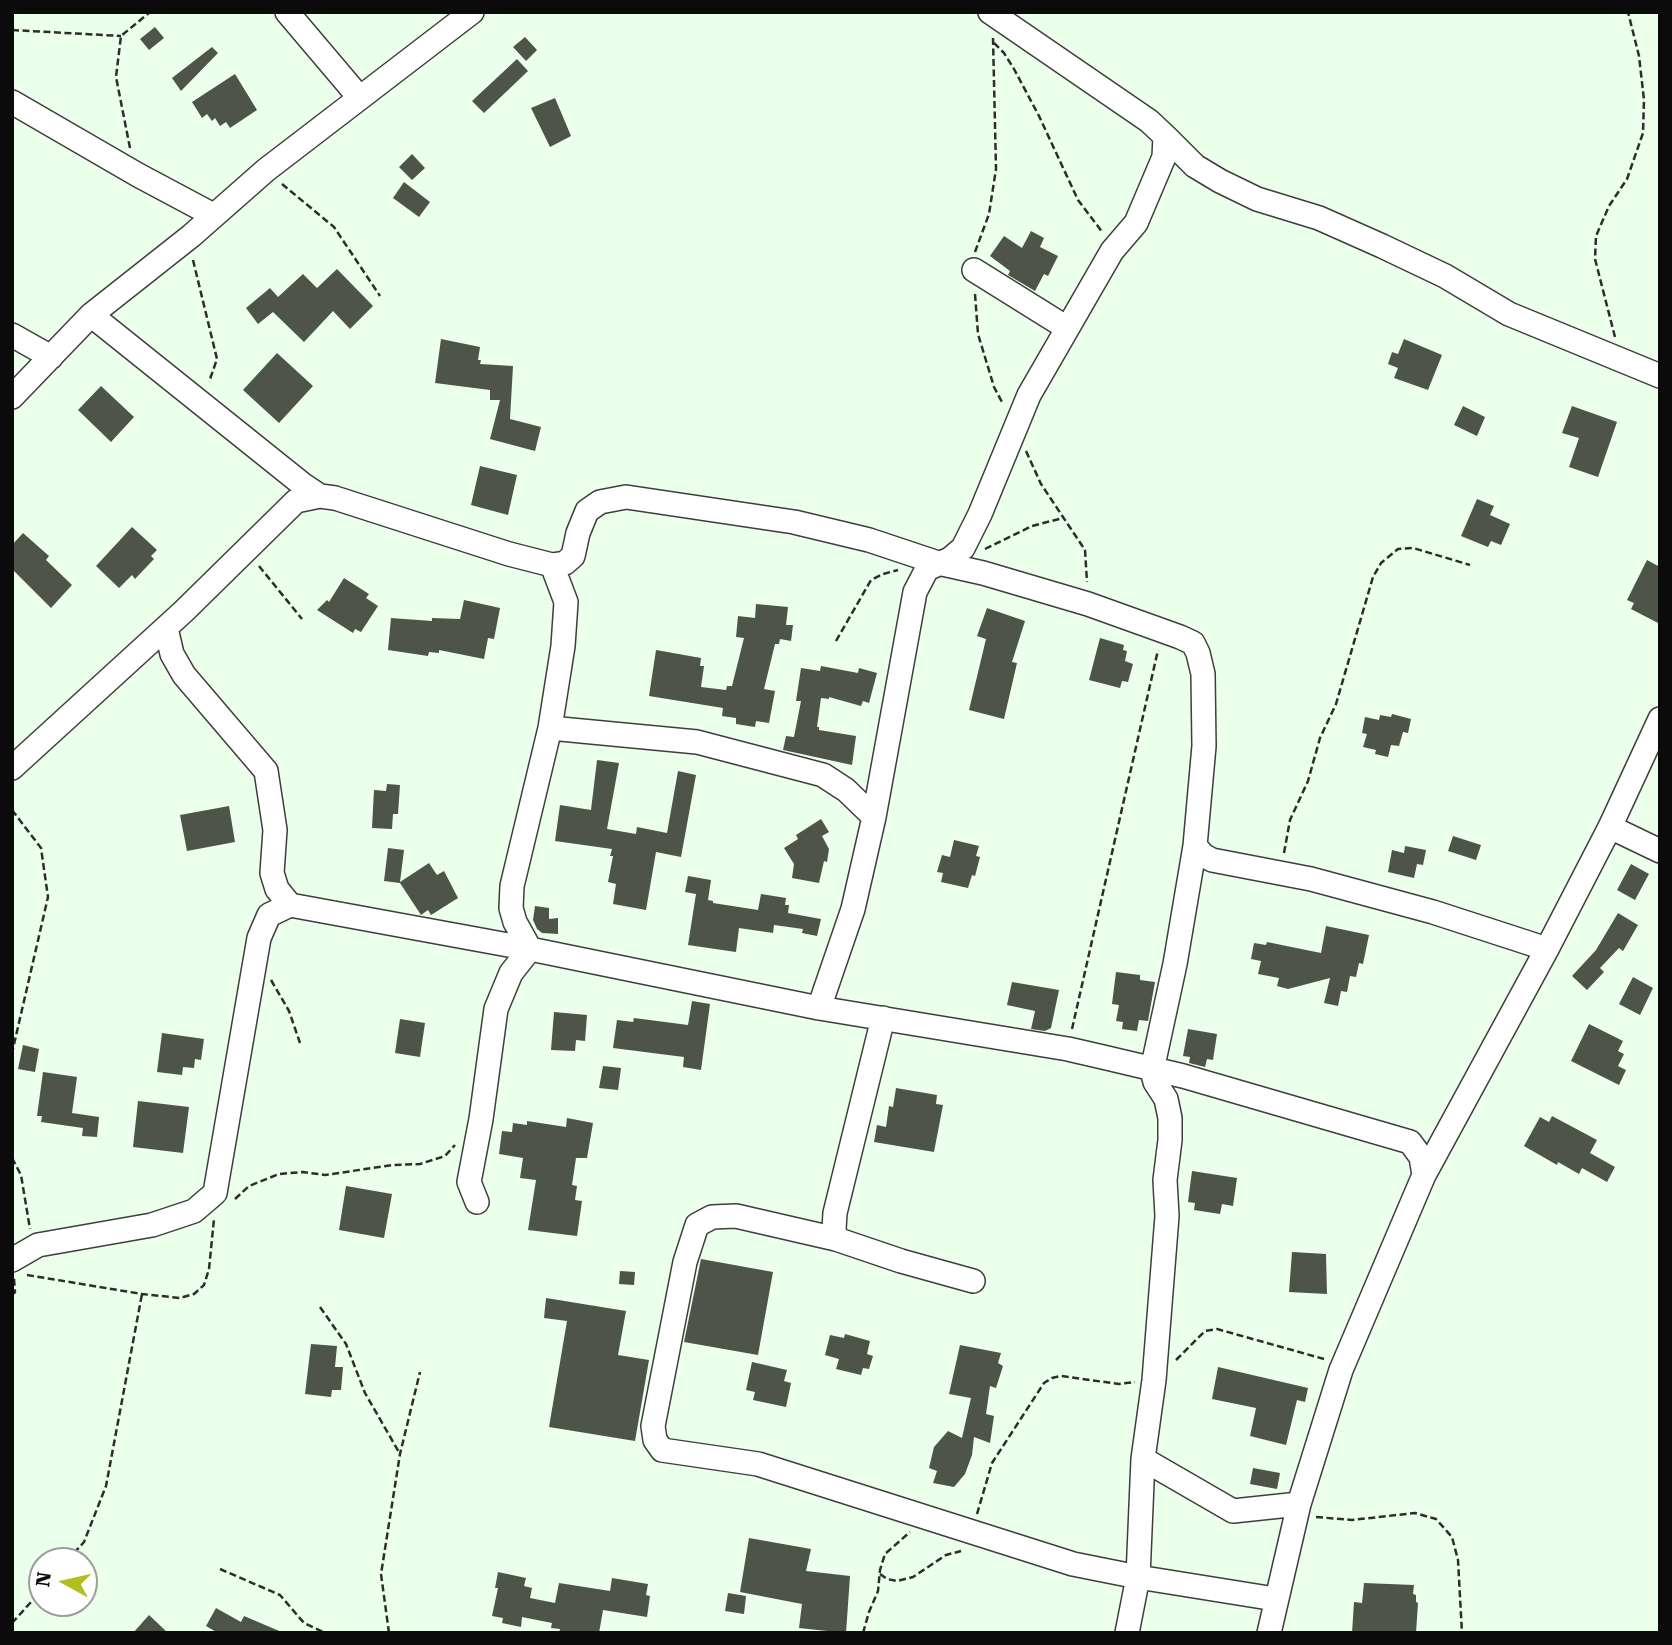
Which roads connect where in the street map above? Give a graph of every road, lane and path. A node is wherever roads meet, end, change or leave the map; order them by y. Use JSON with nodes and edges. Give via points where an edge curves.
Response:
{"nodes":[{"id":1,"x":150,"y":12,"type":"edge"},
{"id":2,"x":287,"y":12,"type":"edge"},
{"id":3,"x":472,"y":12,"type":"edge"},
{"id":4,"x":990,"y":12,"type":"edge"},
{"id":5,"x":1629,"y":12,"type":"edge"},
{"id":6,"x":12,"y":30,"type":"edge"},
{"id":7,"x":121,"y":36,"type":"junction"},
{"id":8,"x":994,"y":43,"type":"dead end"},
{"id":9,"x":359,"y":97,"type":"junction"},
{"id":10,"x":12,"y":102,"type":"edge"},
{"id":11,"x":1165,"y":136,"type":"junction"},
{"id":12,"x":266,"y":170,"type":"junction"},
{"id":13,"x":138,"y":175,"type":"junction"},
{"id":14,"x":213,"y":215,"type":"junction"},
{"id":15,"x":191,"y":236,"type":"junction"},
{"id":16,"x":1112,"y":251,"type":"junction"},
{"id":17,"x":974,"y":270,"type":"dead end"},
{"id":18,"x":380,"y":296,"type":"dead end"},
{"id":19,"x":91,"y":315,"type":"junction"},
{"id":20,"x":1067,"y":328,"type":"junction"},
{"id":21,"x":12,"y":335,"type":"edge"},
{"id":22,"x":51,"y":357,"type":"junction"},
{"id":23,"x":1620,"y":359,"type":"junction"},
{"id":24,"x":1660,"y":376,"type":"edge"},
{"id":25,"x":12,"y":397,"type":"edge"},
{"id":26,"x":204,"y":403,"type":"junction"},
{"id":27,"x":292,"y":476,"type":"junction"},
{"id":28,"x":320,"y":496,"type":"junction"},
{"id":29,"x":288,"y":509,"type":"junction"},
{"id":30,"x":1063,"y":518,"type":"dead end"},
{"id":31,"x":983,"y":550,"type":"dead end"},
{"id":32,"x":242,"y":555,"type":"junction"},
{"id":33,"x":932,"y":561,"type":"junction"},
{"id":34,"x":552,"y":565,"type":"junction"},
{"id":35,"x":1470,"y":565,"type":"dead end"},
{"id":36,"x":302,"y":619,"type":"dead end"},
{"id":37,"x":166,"y":628,"type":"junction"},
{"id":38,"x":1162,"y":631,"type":"junction"},
{"id":39,"x":836,"y":641,"type":"dead end"},
{"id":40,"x":132,"y":659,"type":"junction"},
{"id":41,"x":178,"y":664,"type":"junction"},
{"id":42,"x":1660,"y":719,"type":"edge"},
{"id":43,"x":550,"y":728,"type":"junction"},
{"id":44,"x":12,"y":768,"type":"edge"},
{"id":45,"x":12,"y":810,"type":"edge"},
{"id":46,"x":874,"y":817,"type":"junction"},
{"id":47,"x":1610,"y":827,"type":"junction"},
{"id":48,"x":1195,"y":846,"type":"junction"},
{"id":49,"x":1660,"y":851,"type":"edge"},
{"id":50,"x":1284,"y":874,"type":"junction"},
{"id":51,"x":290,"y":905,"type":"junction"},
{"id":52,"x":530,"y":949,"type":"junction"},
{"id":53,"x":1547,"y":949,"type":"junction"},
{"id":54,"x":258,"y":956,"type":"junction"},
{"id":55,"x":819,"y":1008,"type":"junction"},
{"id":56,"x":883,"y":1018,"type":"junction"},
{"id":57,"x":300,"y":1043,"type":"dead end"},
{"id":58,"x":1068,"y":1049,"type":"junction"},
{"id":59,"x":12,"y":1053,"type":"edge"},
{"id":60,"x":1152,"y":1070,"type":"junction"},
{"id":61,"x":1183,"y":1076,"type":"junction"},
{"id":62,"x":1166,"y":1099,"type":"junction"},
{"id":63,"x":481,"y":1119,"type":"junction"},
{"id":64,"x":12,"y":1158,"type":"edge"},
{"id":65,"x":1424,"y":1175,"type":"junction"},
{"id":66,"x":223,"y":1197,"type":"junction"},
{"id":67,"x":477,"y":1202,"type":"dead end"},
{"id":68,"x":836,"y":1239,"type":"junction"},
{"id":69,"x":38,"y":1245,"type":"junction"},
{"id":70,"x":19,"y":1268,"type":"edge"},
{"id":71,"x":973,"y":1281,"type":"dead end"},
{"id":72,"x":142,"y":1294,"type":"junction"},
{"id":73,"x":320,"y":1307,"type":"dead end"},
{"id":74,"x":1342,"y":1370,"type":"junction"},
{"id":75,"x":420,"y":1372,"type":"dead end"},
{"id":76,"x":1154,"y":1380,"type":"junction"},
{"id":77,"x":400,"y":1454,"type":"junction"},
{"id":78,"x":1143,"y":1459,"type":"junction"},
{"id":79,"x":1298,"y":1509,"type":"junction"},
{"id":80,"x":926,"y":1518,"type":"junction"},
{"id":81,"x":963,"y":1530,"type":"junction"},
{"id":82,"x":994,"y":1540,"type":"junction"},
{"id":83,"x":80,"y":1547,"type":"edge"},
{"id":84,"x":220,"y":1569,"type":"dead end"},
{"id":85,"x":880,"y":1574,"type":"junction"},
{"id":86,"x":1138,"y":1577,"type":"junction"},
{"id":87,"x":1275,"y":1599,"type":"junction"},
{"id":88,"x":28,"y":1605,"type":"edge"},
{"id":89,"x":12,"y":1623,"type":"edge"},
{"id":90,"x":325,"y":1633,"type":"edge"},
{"id":91,"x":389,"y":1633,"type":"edge"},
{"id":92,"x":863,"y":1633,"type":"edge"},
{"id":93,"x":1127,"y":1633,"type":"edge"},
{"id":94,"x":1269,"y":1633,"type":"edge"},
{"id":95,"x":1462,"y":1633,"type":"edge"}],
"edges":[{"from":1,"to":7,"type":"path"},
{"from":2,"to":9,"type":"street"},
{"from":3,"to":9,"type":"street"},
{"from":4,"to":11,"type":"street"},
{"from":5,"to":23,"type":"path","via":[[1639,56],[1643,134],[1596,236],[1595,259]]},
{"from":6,"to":7,"type":"path"},
{"from":7,"to":13,"type":"path","via":[[116,77]]},
{"from":8,"to":16,"type":"path","via":[[1014,69],[1078,200],[1101,228]]},
{"from":9,"to":12,"type":"street"},
{"from":10,"to":13,"type":"street"},
{"from":11,"to":16,"type":"street","via":[[1164,157],[1136,223]]},
{"from":11,"to":23,"type":"street","via":[[1195,166],[1220,181],[1382,246],[1509,314]]},
{"from":12,"to":14,"type":"street"},
{"from":12,"to":18,"type":"path","via":[[334,227]]},
{"from":13,"to":14,"type":"street"},
{"from":14,"to":15,"type":"street"},
{"from":15,"to":19,"type":"street"},
{"from":15,"to":26,"type":"path","via":[[194,272],[216,359]]},
{"from":16,"to":20,"type":"street"},
{"from":17,"to":20,"type":"street"},
{"from":19,"to":22,"type":"street"},
{"from":19,"to":26,"type":"street"},
{"from":20,"to":33,"type":"street","via":[[1029,395],[963,548],[950,559]]},
{"from":21,"to":22,"type":"street"},
{"from":22,"to":25,"type":"street"},
{"from":23,"to":24,"type":"street"},
{"from":26,"to":27,"type":"street"},
{"from":27,"to":28,"type":"street"},
{"from":27,"to":29,"type":"street"},
{"from":28,"to":29,"type":"street"},
{"from":28,"to":34,"type":"street"},
{"from":29,"to":32,"type":"street"},
{"from":30,"to":31,"type":"path","via":[[1032,526]]},
{"from":32,"to":36,"type":"path","via":[[255,561]]},
{"from":32,"to":37,"type":"street"},
{"from":33,"to":34,"type":"street","via":[[794,522],[626,497],[600,502],[587,511],[573,556]]},
{"from":33,"to":38,"type":"street","via":[[1075,600]]},
{"from":33,"to":39,"type":"path","via":[[871,580]]},
{"from":33,"to":46,"type":"street","via":[[921,577],[910,611]]},
{"from":34,"to":43,"type":"street","via":[[566,602]]},
{"from":35,"to":50,"type":"path","via":[[1413,548],[1398,549],[1381,563],[1336,704],[1290,820]]},
{"from":37,"to":40,"type":"street"},
{"from":37,"to":41,"type":"street"},
{"from":38,"to":48,"type":"street","via":[[1193,643],[1203,674],[1204,746]]},
{"from":38,"to":58,"type":"path"},
{"from":40,"to":41,"type":"street"},
{"from":40,"to":44,"type":"street"},
{"from":41,"to":51,"type":"street","via":[[266,771],[275,830],[272,873],[276,889]]},
{"from":42,"to":47,"type":"street"},
{"from":43,"to":46,"type":"street","via":[[697,741],[824,775]]},
{"from":43,"to":52,"type":"street","via":[[512,887],[515,922]]},
{"from":45,"to":59,"type":"path","via":[[41,848],[48,897]]},
{"from":46,"to":55,"type":"street","via":[[853,909]]},
{"from":47,"to":49,"type":"street"},
{"from":47,"to":53,"type":"street"},
{"from":48,"to":50,"type":"street","via":[[1212,860]]},
{"from":48,"to":60,"type":"street"},
{"from":50,"to":53,"type":"street","via":[[1433,912]]},
{"from":51,"to":52,"type":"street"},
{"from":51,"to":54,"type":"street","via":[[270,915],[259,939]]},
{"from":52,"to":55,"type":"street"},
{"from":52,"to":63,"type":"street","via":[[511,973],[496,1009]]},
{"from":53,"to":65,"type":"street"},
{"from":54,"to":57,"type":"path","via":[[289,1011]]},
{"from":54,"to":66,"type":"street"},
{"from":55,"to":56,"type":"street"},
{"from":56,"to":58,"type":"street"},
{"from":56,"to":68,"type":"street","via":[[835,1213]]},
{"from":58,"to":60,"type":"street"},
{"from":60,"to":61,"type":"street"},
{"from":60,"to":62,"type":"street"},
{"from":61,"to":62,"type":"street"},
{"from":61,"to":65,"type":"street","via":[[1410,1142],[1421,1157]]},
{"from":62,"to":76,"type":"street","via":[[1170,1140],[1167,1216]]},
{"from":63,"to":66,"type":"path","via":[[445,1156],[420,1164],[325,1175],[279,1174]]},
{"from":63,"to":67,"type":"street","via":[[468,1182]]},
{"from":64,"to":69,"type":"path","via":[[21,1175]]},
{"from":65,"to":74,"type":"street"},
{"from":66,"to":69,"type":"street","via":[[152,1225]]},
{"from":66,"to":72,"type":"path","via":[[204,1284],[194,1294],[180,1298]]},
{"from":68,"to":71,"type":"street"},
{"from":68,"to":80,"type":"street","via":[[736,1216],[712,1217],[697,1225],[685,1262],[653,1426],[655,1440],[662,1450],[758,1464]]},
{"from":69,"to":70,"type":"street"},
{"from":70,"to":72,"type":"path"},
{"from":72,"to":83,"type":"path","via":[[106,1486]]},
{"from":73,"to":77,"type":"path","via":[[346,1344],[365,1393]]},
{"from":74,"to":76,"type":"path","via":[[1319,1357],[1217,1329],[1205,1331]]},
{"from":74,"to":79,"type":"street"},
{"from":75,"to":77,"type":"path"},
{"from":76,"to":78,"type":"street"},
{"from":76,"to":81,"type":"path","via":[[1119,1384],[1061,1376],[1044,1382],[992,1463],[978,1512]]},
{"from":77,"to":91,"type":"path","via":[[382,1574]]},
{"from":78,"to":79,"type":"street","via":[[1233,1511]]},
{"from":78,"to":86,"type":"street"},
{"from":79,"to":87,"type":"street"},
{"from":79,"to":95,"type":"path","via":[[1352,1520],[1415,1513],[1436,1519],[1452,1537],[1458,1560]]},
{"from":80,"to":81,"type":"street"},
{"from":80,"to":85,"type":"path","via":[[885,1554]]},
{"from":81,"to":82,"type":"street"},
{"from":82,"to":85,"type":"path","via":[[946,1555],[913,1577],[897,1581]]},
{"from":82,"to":86,"type":"street","via":[[1073,1564]]},
{"from":84,"to":90,"type":"path","via":[[280,1595],[304,1623]]},
{"from":85,"to":92,"type":"path"},
{"from":86,"to":87,"type":"street"},
{"from":86,"to":93,"type":"street"},
{"from":87,"to":94,"type":"street"},
{"from":88,"to":89,"type":"path"}]}
